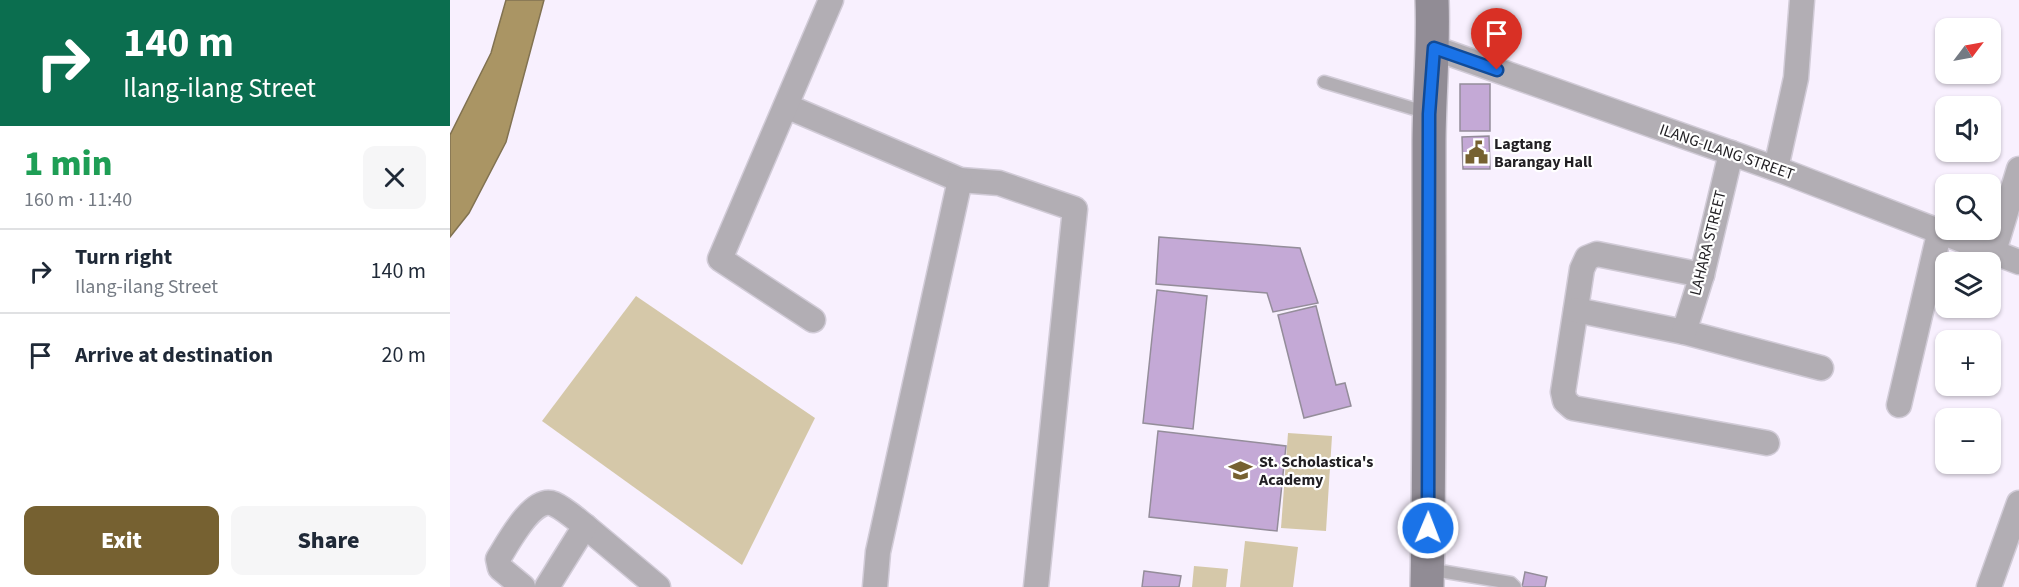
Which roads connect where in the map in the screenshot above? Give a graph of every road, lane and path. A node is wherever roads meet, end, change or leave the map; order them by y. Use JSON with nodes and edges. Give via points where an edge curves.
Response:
{"nodes":[{"id":1,"x":831,"y":0,"type":"edge"},
{"id":2,"x":1432,"y":0,"type":"edge"},
{"id":3,"x":1798,"y":1,"type":"edge"},
{"id":4,"x":1434,"y":48,"type":"junction"},
{"id":5,"x":1324,"y":82,"type":"dead end"},
{"id":6,"x":786,"y":106,"type":"junction"},
{"id":7,"x":1429,"y":114,"type":"junction"},
{"id":8,"x":1731,"y":153,"type":"junction"},
{"id":9,"x":1776,"y":168,"type":"junction"},
{"id":10,"x":2019,"y":169,"type":"edge"},
{"id":11,"x":960,"y":180,"type":"junction"},
{"id":12,"x":1935,"y":228,"type":"edge"},
{"id":13,"x":1938,"y":240,"type":"edge"},
{"id":14,"x":1966,"y":240,"type":"edge"},
{"id":15,"x":1994,"y":251,"type":"junction"},
{"id":16,"x":2019,"y":262,"type":"edge"},
{"id":17,"x":1702,"y":274,"type":"junction"},
{"id":18,"x":1576,"y":310,"type":"junction"},
{"id":19,"x":813,"y":320,"type":"dead end"},
{"id":20,"x":1684,"y":332,"type":"junction"},
{"id":21,"x":1821,"y":368,"type":"dead end"},
{"id":22,"x":1899,"y":405,"type":"dead end"},
{"id":23,"x":1767,"y":443,"type":"dead end"},
{"id":24,"x":2019,"y":503,"type":"edge"},
{"id":25,"x":585,"y":526,"type":"junction"},
{"id":26,"x":1427,"y":578,"type":"edge"},
{"id":27,"x":523,"y":587,"type":"edge"},
{"id":28,"x":547,"y":587,"type":"edge"},
{"id":29,"x":658,"y":587,"type":"edge"},
{"id":30,"x":875,"y":587,"type":"edge"},
{"id":31,"x":1036,"y":587,"type":"edge"},
{"id":32,"x":1515,"y":587,"type":"edge"},
{"id":33,"x":1989,"y":587,"type":"edge"}],
"edges":[{"from":1,"to":6,"type":"street"},
{"from":2,"to":4,"type":"main road"},
{"from":3,"to":9,"type":"street","via":[[1796,78]]},
{"from":4,"to":7,"type":"main road"},
{"from":4,"to":8,"type":"street","name":"ILANG-ILANG STREET"},
{"from":5,"to":7,"type":"lane"},
{"from":6,"to":11,"type":"street"},
{"from":6,"to":19,"type":"street","via":[[720,259]]},
{"from":7,"to":26,"type":"main road"},
{"from":8,"to":9,"type":"street","name":"ILANG-ILANG STREET"},
{"from":8,"to":17,"type":"street","name":"LAHARA STREET"},
{"from":9,"to":12,"type":"street","name":"ILANG-ILANG STREET"},
{"from":10,"to":15,"type":"street"},
{"from":11,"to":30,"type":"street","via":[[878,552]]},
{"from":11,"to":31,"type":"street","via":[[999,183],[1075,209]]},
{"from":13,"to":22,"type":"street"},
{"from":14,"to":15,"type":"street","name":"ILANG-ILANG STREET"},
{"from":15,"to":16,"type":"street","name":"ILANG-ILANG STREET"},
{"from":17,"to":18,"type":"street","via":[[1597,254],[1587,258],[1582,269]]},
{"from":17,"to":20,"type":"street","name":"LAHARA STREET"},
{"from":18,"to":20,"type":"street"},
{"from":18,"to":23,"type":"street","via":[[1563,392],[1565,401],[1573,408]]},
{"from":20,"to":21,"type":"street"},
{"from":24,"to":33,"type":"street"},
{"from":25,"to":27,"type":"street","via":[[553,503],[541,503],[531,510],[498,559],[500,568]]},
{"from":25,"to":28,"type":"street"},
{"from":25,"to":29,"type":"street"},
{"from":26,"to":32,"type":"lane","via":[[1511,583]]}]}
